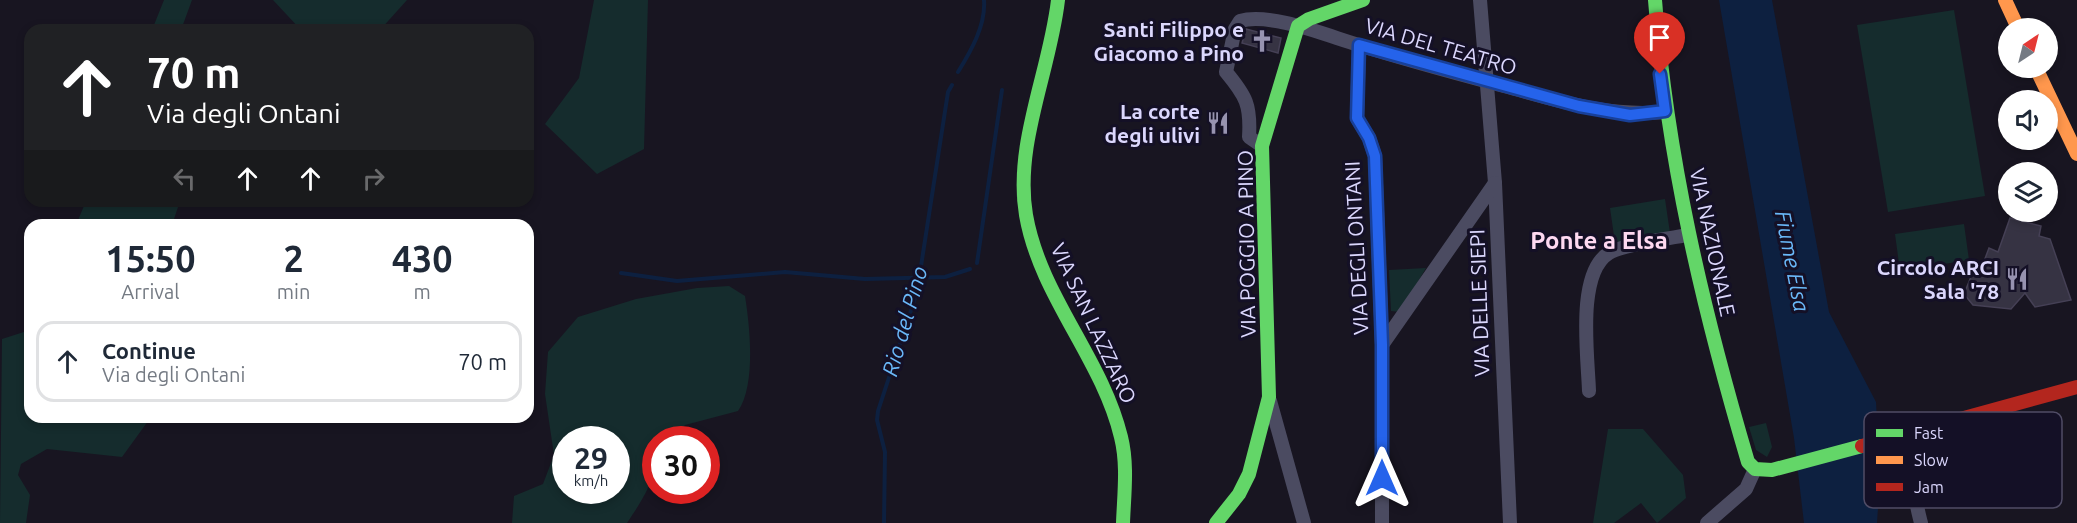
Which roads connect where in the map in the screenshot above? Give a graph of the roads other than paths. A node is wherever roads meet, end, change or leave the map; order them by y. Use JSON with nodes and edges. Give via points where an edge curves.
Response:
{"nodes":[{"id":1,"x":1058,"y":0,"type":"edge"},
{"id":2,"x":1363,"y":0,"type":"edge"},
{"id":3,"x":1480,"y":0,"type":"edge"},
{"id":4,"x":1655,"y":0,"type":"edge"},
{"id":5,"x":2005,"y":0,"type":"edge"},
{"id":6,"x":2013,"y":18,"type":"edge"},
{"id":7,"x":1298,"y":26,"type":"junction"},
{"id":8,"x":1359,"y":45,"type":"junction"},
{"id":9,"x":2041,"y":78,"type":"edge"},
{"id":10,"x":1486,"y":81,"type":"junction"},
{"id":11,"x":1665,"y":111,"type":"junction"},
{"id":12,"x":1262,"y":146,"type":"junction"},
{"id":13,"x":2077,"y":154,"type":"edge"},
{"id":14,"x":1495,"y":183,"type":"junction"},
{"id":15,"x":1687,"y":235,"type":"junction"},
{"id":16,"x":1382,"y":345,"type":"junction"},
{"id":17,"x":2077,"y":387,"type":"edge"},
{"id":18,"x":1589,"y":391,"type":"dead end"},
{"id":19,"x":1269,"y":397,"type":"junction"},
{"id":20,"x":1988,"y":412,"type":"edge"},
{"id":21,"x":1864,"y":446,"type":"edge"},
{"id":22,"x":1755,"y":469,"type":"junction"},
{"id":23,"x":1919,"y":508,"type":"edge"},
{"id":24,"x":1123,"y":523,"type":"edge"},
{"id":25,"x":1216,"y":523,"type":"edge"},
{"id":26,"x":1304,"y":523,"type":"edge"},
{"id":27,"x":1382,"y":523,"type":"edge"},
{"id":28,"x":1510,"y":523,"type":"edge"},
{"id":29,"x":1707,"y":523,"type":"edge"},
{"id":30,"x":1921,"y":523,"type":"edge"}],
"edges":[{"from":1,"to":24,"type":"street","name":"VIA SAN LAZZARO","via":[[1056,30],[1025,154],[1026,214],[1040,262],[1102,384],[1121,436],[1125,474]]},
{"from":2,"to":7,"type":"street"},
{"from":3,"to":10,"type":"street","name":"VIA DELLE SIEPI"},
{"from":4,"to":11,"type":"street","name":"VIA NAZIONALE"},
{"from":5,"to":6,"type":"street"},
{"from":7,"to":8,"type":"street","name":"VIA DEL TEATRO"},
{"from":7,"to":12,"type":"street","name":"VIA POGGIO A PINO"},
{"from":7,"to":12,"type":"street","name":"VIA DEL TEATRO","via":[[1248,19],[1240,21],[1235,29],[1226,72],[1245,96],[1250,116],[1249,137]]},
{"from":8,"to":10,"type":"street","name":"VIA DEL TEATRO"},
{"from":8,"to":16,"type":"street","name":"VIA DEGLI ONTANI","via":[[1357,118],[1375,156]]},
{"from":9,"to":13,"type":"street"},
{"from":10,"to":11,"type":"street","name":"VIA DEL TEATRO","via":[[1630,115]]},
{"from":10,"to":14,"type":"street","name":"VIA DELLE SIEPI"},
{"from":11,"to":15,"type":"street","name":"VIA NAZIONALE"},
{"from":12,"to":19,"type":"street","name":"VIA POGGIO A PINO"},
{"from":14,"to":16,"type":"street"},
{"from":14,"to":28,"type":"street","name":"VIA DELLE SIEPI"},
{"from":15,"to":18,"type":"street","via":[[1611,252],[1593,273],[1587,294]]},
{"from":15,"to":22,"type":"street","name":"VIA NAZIONALE","via":[[1718,365],[1748,462]]},
{"from":16,"to":27,"type":"street","name":"VIA DEGLI ONTANI"},
{"from":17,"to":20,"type":"street"},
{"from":19,"to":25,"type":"street","name":"VIA POGGIO A PINO","via":[[1250,474]]},
{"from":19,"to":26,"type":"street"},
{"from":21,"to":22,"type":"street","via":[[1772,470]]},
{"from":22,"to":29,"type":"street","via":[[1746,489]]},
{"from":23,"to":30,"type":"street"}]}
